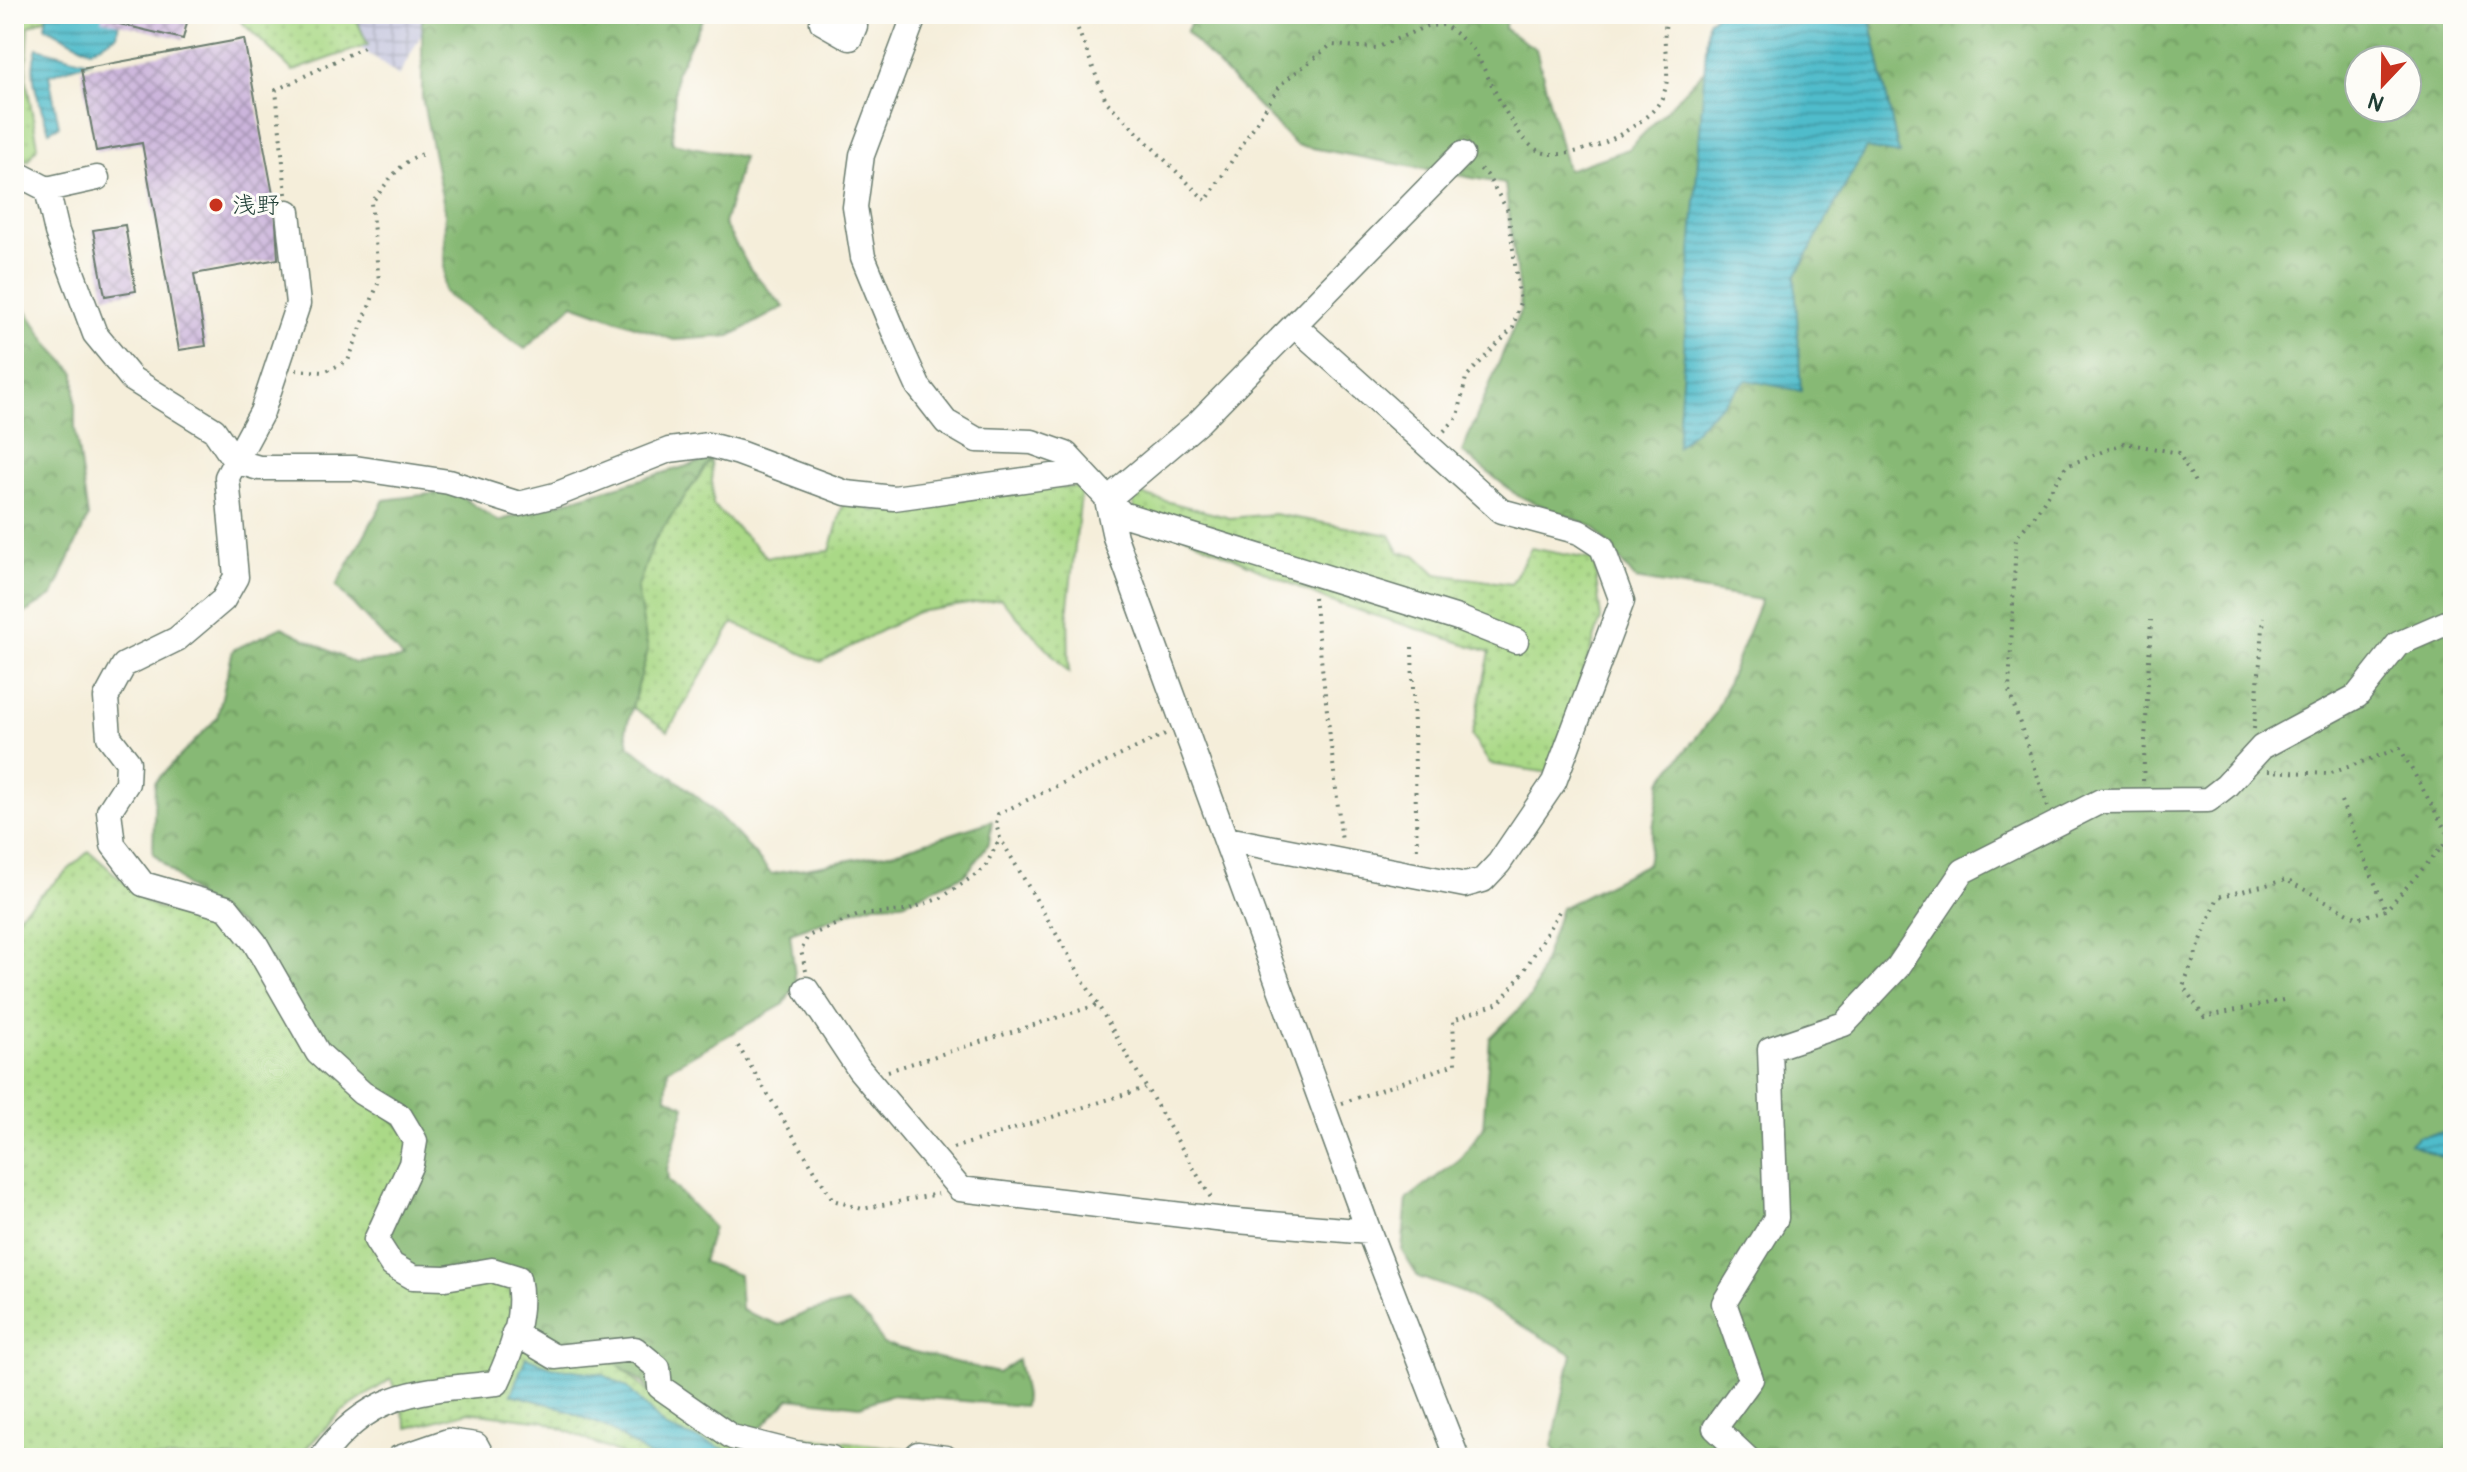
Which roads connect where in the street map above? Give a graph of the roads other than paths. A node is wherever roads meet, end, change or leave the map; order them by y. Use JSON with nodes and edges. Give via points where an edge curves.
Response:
{"nodes":[{"id":1,"x":853,"y":14,"type":"edge"},
{"id":2,"x":915,"y":14,"type":"edge"},
{"id":3,"x":822,"y":22,"type":"dead end"},
{"id":4,"x":1462,"y":154,"type":"road end"},
{"id":5,"x":14,"y":172,"type":"edge"},
{"id":6,"x":97,"y":178,"type":"dead end"},
{"id":7,"x":47,"y":189,"type":"junction"},
{"id":8,"x":288,"y":212,"type":"road end"},
{"id":9,"x":1294,"y":325,"type":"junction"},
{"id":10,"x":235,"y":461,"type":"junction"},
{"id":11,"x":1081,"y":472,"type":"junction"},
{"id":12,"x":1107,"y":500,"type":"junction"},
{"id":13,"x":2453,"y":620,"type":"edge"},
{"id":14,"x":1516,"y":641,"type":"dead end"},
{"id":15,"x":1227,"y":839,"type":"junction"},
{"id":16,"x":806,"y":989,"type":"road end"},
{"id":17,"x":1369,"y":1232,"type":"junction"},
{"id":18,"x":514,"y":1333,"type":"junction"},
{"id":19,"x":321,"y":1458,"type":"edge"},
{"id":20,"x":399,"y":1458,"type":"edge"},
{"id":21,"x":483,"y":1458,"type":"edge"},
{"id":22,"x":831,"y":1458,"type":"edge"},
{"id":23,"x":914,"y":1458,"type":"edge"},
{"id":24,"x":946,"y":1458,"type":"edge"},
{"id":25,"x":1457,"y":1458,"type":"edge"},
{"id":26,"x":1747,"y":1458,"type":"edge"}],
"edges":[{"from":1,"to":3,"type":"street","via":[[850,38]]},
{"from":2,"to":11,"type":"street","via":[[862,155],[855,207],[863,257],[918,386],[946,422],[977,440],[1032,442],[1066,454]]},
{"from":4,"to":9,"type":"street"},
{"from":5,"to":7,"type":"street"},
{"from":6,"to":7,"type":"street"},
{"from":7,"to":10,"type":"street","via":[[57,232],[95,334],[132,379],[214,430]]},
{"from":8,"to":10,"type":"street","via":[[298,304],[251,436]]},
{"from":9,"to":12,"type":"street","via":[[1199,422]]},
{"from":9,"to":15,"type":"street","via":[[1501,511],[1579,532],[1602,547],[1622,601],[1554,782],[1483,880],[1465,885]]},
{"from":10,"to":11,"type":"street","via":[[259,468],[355,468],[433,479],[519,504],[669,450],[709,445],[846,493],[894,498]]},
{"from":10,"to":18,"type":"street","via":[[227,477],[236,577],[223,600],[177,639],[124,665],[106,698],[109,737],[128,762],[127,783],[109,811],[113,845],[143,884],[227,908],[255,943],[318,1053],[362,1093],[400,1116],[415,1141],[413,1153],[376,1240],[392,1265],[413,1277],[492,1270],[518,1278],[523,1300]]},
{"from":11,"to":12,"type":"street"},
{"from":12,"to":14,"type":"street","via":[[1122,514],[1458,618]]},
{"from":12,"to":15,"type":"street","via":[[1115,537]]},
{"from":13,"to":26,"type":"street","via":[[2398,644],[2357,696],[2262,747],[2208,800],[2101,801],[1963,871],[1898,967],[1844,1024],[1770,1049],[1776,1218],[1724,1303],[1751,1379],[1715,1428]]},
{"from":15,"to":17,"type":"street"},
{"from":16,"to":17,"type":"street","via":[[866,1078],[960,1189]]},
{"from":17,"to":25,"type":"street"},
{"from":18,"to":19,"type":"street","via":[[497,1383],[398,1397],[369,1408]]},
{"from":18,"to":22,"type":"street","via":[[555,1357],[635,1349],[658,1368],[660,1387],[732,1437]]},
{"from":20,"to":21,"type":"street","via":[[448,1441],[476,1445]]},
{"from":23,"to":24,"type":"street"}]}
